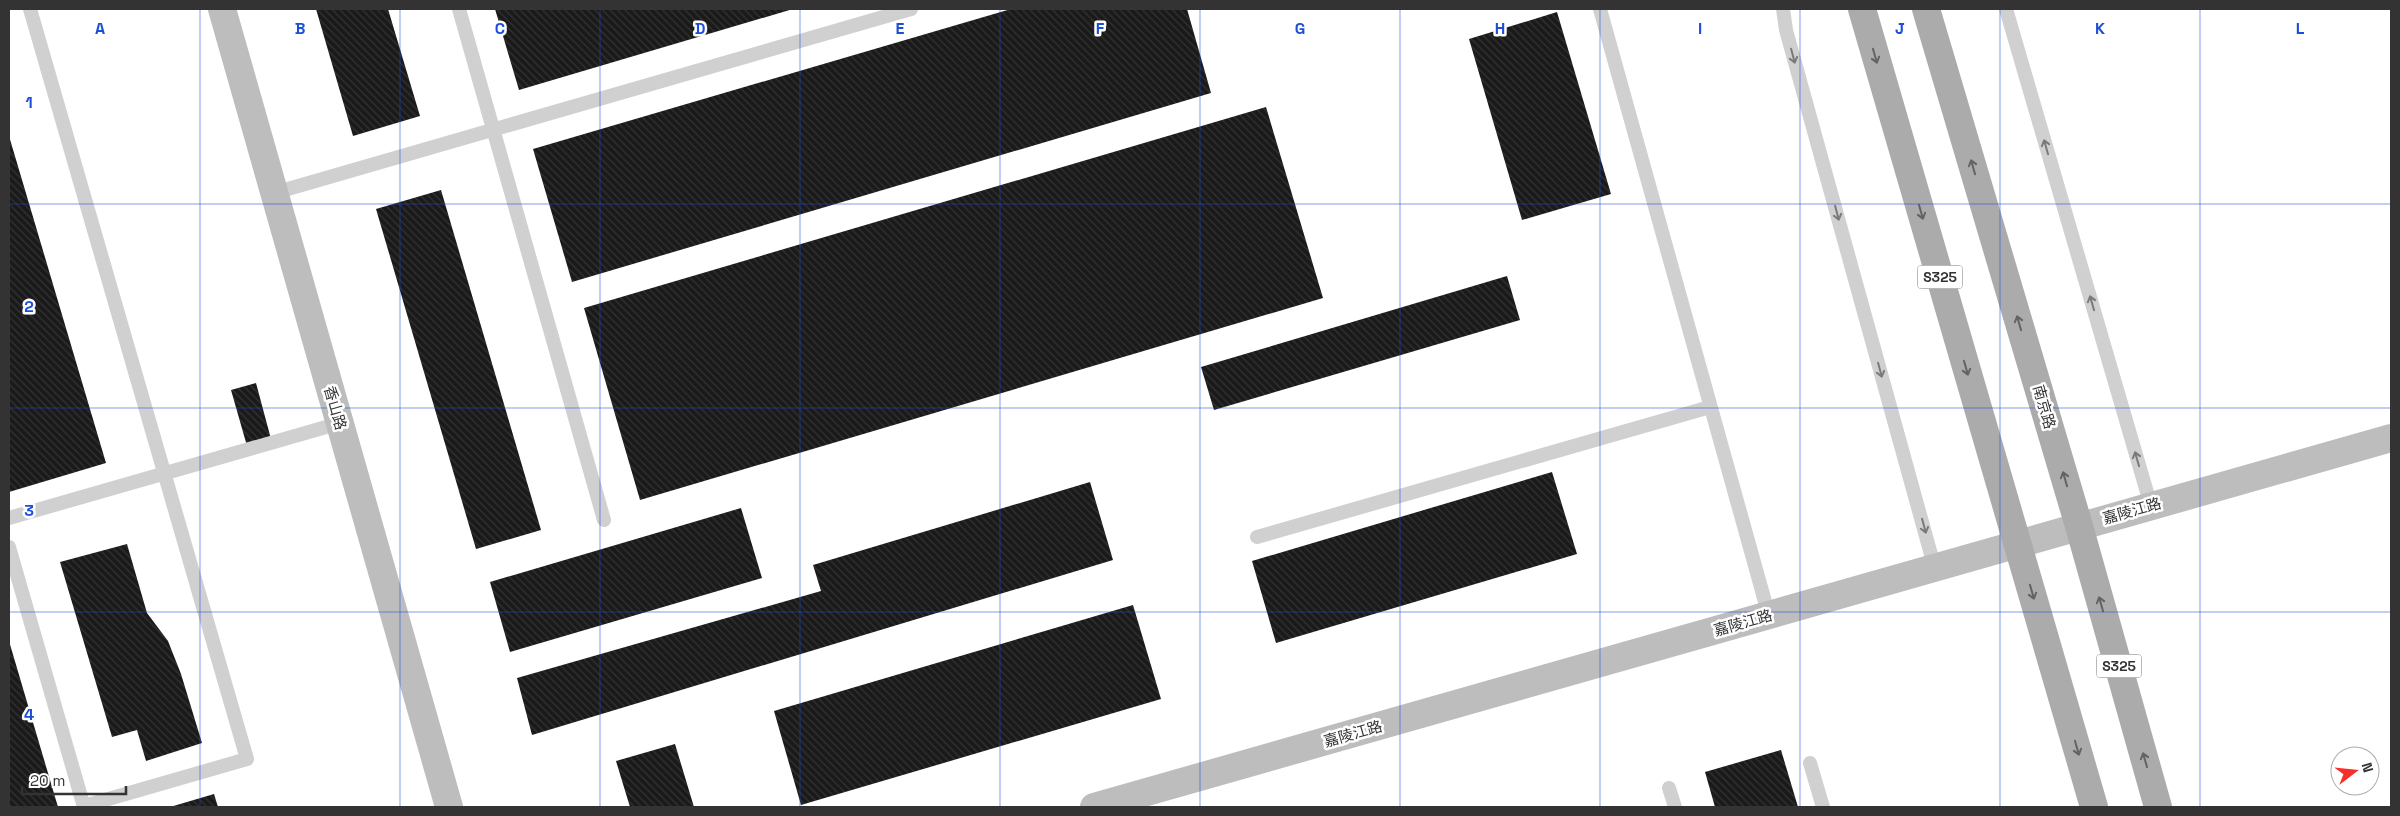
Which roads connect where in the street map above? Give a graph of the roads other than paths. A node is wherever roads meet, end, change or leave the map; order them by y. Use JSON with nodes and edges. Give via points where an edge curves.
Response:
{"nodes":[{"id":1,"x":30,"y":9,"type":"edge"},
{"id":2,"x":222,"y":9,"type":"edge"},
{"id":3,"x":459,"y":9,"type":"edge"},
{"id":4,"x":911,"y":9,"type":"edge"},
{"id":5,"x":1600,"y":9,"type":"edge"},
{"id":6,"x":1783,"y":9,"type":"edge"},
{"id":7,"x":1862,"y":9,"type":"edge"},
{"id":8,"x":1926,"y":9,"type":"edge"},
{"id":9,"x":2006,"y":9,"type":"edge"},
{"id":10,"x":493,"y":130,"type":"junction"},
{"id":11,"x":274,"y":193,"type":"junction"},
{"id":12,"x":1710,"y":407,"type":"junction"},
{"id":13,"x":340,"y":423,"type":"junction"},
{"id":14,"x":2391,"y":438,"type":"edge"},
{"id":15,"x":164,"y":473,"type":"junction"},
{"id":16,"x":2151,"y":506,"type":"junction"},
{"id":17,"x":9,"y":518,"type":"edge"},
{"id":18,"x":604,"y":520,"type":"dead end"},
{"id":19,"x":2079,"y":526,"type":"junction"},
{"id":20,"x":1257,"y":537,"type":"dead end"},
{"id":21,"x":2018,"y":545,"type":"junction"},
{"id":22,"x":9,"y":547,"type":"edge"},
{"id":23,"x":1935,"y":569,"type":"junction"},
{"id":24,"x":1768,"y":616,"type":"junction"},
{"id":25,"x":1810,"y":763,"type":"dead end"},
{"id":26,"x":1669,"y":788,"type":"dead end"},
{"id":27,"x":84,"y":807,"type":"edge"},
{"id":28,"x":449,"y":807,"type":"edge"},
{"id":29,"x":1094,"y":807,"type":"edge"},
{"id":30,"x":1675,"y":807,"type":"edge"},
{"id":31,"x":1823,"y":807,"type":"edge"},
{"id":32,"x":2094,"y":807,"type":"edge"},
{"id":33,"x":2158,"y":807,"type":"edge"}],
"edges":[{"from":1,"to":15,"type":"lane"},
{"from":2,"to":11,"type":"street","name":"香山路"},
{"from":3,"to":10,"type":"lane"},
{"from":4,"to":10,"type":"lane"},
{"from":5,"to":12,"type":"lane"},
{"from":6,"to":23,"type":"lane","one_way":true,"via":[[1786,30]]},
{"from":7,"to":21,"type":"main road","number":"S325","one_way":true},
{"from":19,"to":8,"type":"main road","name":"南京路","number":"S325","one_way":true},
{"from":16,"to":9,"type":"lane","one_way":true},
{"from":10,"to":11,"type":"lane"},
{"from":10,"to":18,"type":"lane"},
{"from":11,"to":13,"type":"street","name":"香山路"},
{"from":12,"to":20,"type":"lane"},
{"from":12,"to":24,"type":"lane"},
{"from":13,"to":15,"type":"lane"},
{"from":13,"to":28,"type":"street","name":"香山路"},
{"from":14,"to":16,"type":"street","name":"嘉陵江路"},
{"from":15,"to":17,"type":"lane"},
{"from":15,"to":27,"type":"lane","via":[[247,759]]},
{"from":16,"to":19,"type":"street","name":"嘉陵江路"},
{"from":19,"to":21,"type":"street","name":"嘉陵江路"},
{"from":33,"to":19,"type":"main road","name":"南京路","number":"S325","one_way":true},
{"from":21,"to":23,"type":"street","name":"嘉陵江路"},
{"from":21,"to":32,"type":"main road","number":"S325","one_way":true},
{"from":22,"to":27,"type":"lane"},
{"from":23,"to":24,"type":"street","name":"嘉陵江路"},
{"from":24,"to":29,"type":"street","name":"嘉陵江路"},
{"from":25,"to":31,"type":"lane"},
{"from":26,"to":30,"type":"lane"}]}
